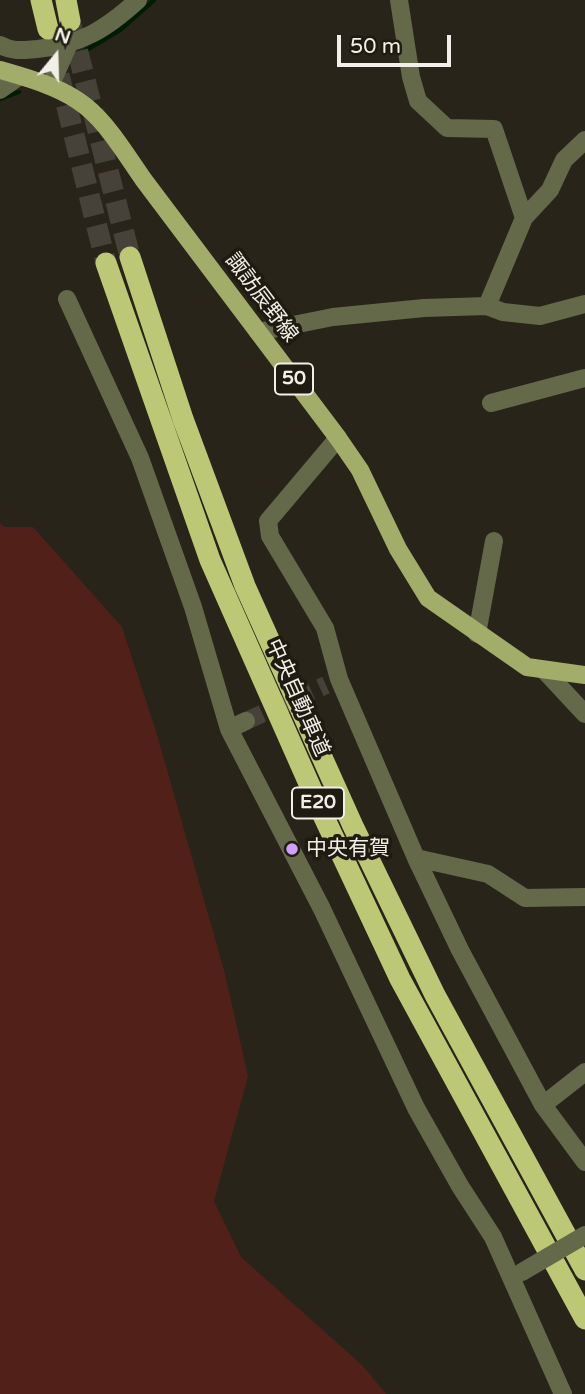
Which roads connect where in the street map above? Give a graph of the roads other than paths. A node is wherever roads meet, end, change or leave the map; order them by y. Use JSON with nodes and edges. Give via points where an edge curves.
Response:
{"nodes":[{"id":1,"x":41,"y":0,"type":"edge"},
{"id":2,"x":66,"y":0,"type":"edge"},
{"id":3,"x":138,"y":0,"type":"edge"},
{"id":4,"x":400,"y":0,"type":"edge"},
{"id":5,"x":70,"y":21,"type":"tunnel mouth"},
{"id":6,"x":48,"y":30,"type":"tunnel mouth"},
{"id":7,"x":0,"y":45,"type":"edge"},
{"id":8,"x":68,"y":46,"type":"junction"},
{"id":9,"x":0,"y":70,"type":"edge"},
{"id":10,"x":20,"y":76,"type":"junction"},
{"id":11,"x":51,"y":84,"type":"junction"},
{"id":12,"x":0,"y":90,"type":"edge"},
{"id":13,"x":585,"y":140,"type":"edge"},
{"id":14,"x":524,"y":218,"type":"junction"},
{"id":15,"x":130,"y":257,"type":"tunnel mouth"},
{"id":16,"x":106,"y":263,"type":"tunnel mouth"},
{"id":17,"x":67,"y":299,"type":"dead end"},
{"id":18,"x":585,"y":304,"type":"edge"},
{"id":19,"x":487,"y":306,"type":"junction"},
{"id":20,"x":258,"y":332,"type":"junction"},
{"id":21,"x":585,"y":378,"type":"edge"},
{"id":22,"x":491,"y":403,"type":"dead end"},
{"id":23,"x":338,"y":438,"type":"junction"},
{"id":24,"x":494,"y":541,"type":"dead end"},
{"id":25,"x":477,"y":634,"type":"junction"},
{"id":26,"x":544,"y":670,"type":"junction"},
{"id":27,"x":585,"y":675,"type":"edge"},
{"id":28,"x":585,"y":714,"type":"edge"},
{"id":29,"x":246,"y":721,"type":"tunnel mouth"},
{"id":30,"x":229,"y":729,"type":"junction"},
{"id":31,"x":416,"y":858,"type":"junction"},
{"id":32,"x":585,"y":897,"type":"edge"},
{"id":33,"x":585,"y":1072,"type":"edge"},
{"id":34,"x":543,"y":1105,"type":"junction"},
{"id":35,"x":585,"y":1162,"type":"edge"},
{"id":36,"x":585,"y":1236,"type":"edge"},
{"id":37,"x":585,"y":1270,"type":"edge"},
{"id":38,"x":517,"y":1275,"type":"junction"},
{"id":39,"x":585,"y":1319,"type":"edge"},
{"id":40,"x":563,"y":1394,"type":"edge"}],
"edges":[{"from":1,"to":6,"type":"highway"},
{"from":2,"to":5,"type":"highway"},
{"from":3,"to":8,"type":"street","via":[[112,24]]},
{"from":4,"to":14,"type":"street","via":[[418,101],[447,128],[494,129]]},
{"from":7,"to":8,"type":"street","via":[[12,51]]},
{"from":8,"to":11,"type":"street"},
{"from":9,"to":10,"type":"main road","name":"諏訪辰野線","number":"50"},
{"from":10,"to":11,"type":"main road","name":"諏訪辰野線","number":"50"},
{"from":10,"to":12,"type":"street"},
{"from":11,"to":20,"type":"main road","name":"諏訪辰野線","number":"50","via":[[81,100],[98,116]]},
{"from":13,"to":14,"type":"street","via":[[564,160],[550,190]]},
{"from":14,"to":19,"type":"street"},
{"from":15,"to":37,"type":"highway","name":"中央自動車道","number":"E20","via":[[183,419],[250,598],[435,995]]},
{"from":16,"to":39,"type":"highway","name":"中央自動車道","number":"E20","via":[[210,560],[300,764],[400,979]]},
{"from":17,"to":30,"type":"street","via":[[140,458],[193,607]]},
{"from":18,"to":19,"type":"street","via":[[540,316]]},
{"from":19,"to":20,"type":"street","via":[[333,317]]},
{"from":20,"to":23,"type":"main road","name":"諏訪辰野線","number":"50"},
{"from":21,"to":22,"type":"street"},
{"from":23,"to":25,"type":"main road","name":"諏訪辰野線","number":"50","via":[[428,598]]},
{"from":23,"to":31,"type":"street","via":[[268,521],[270,536],[325,628],[333,682]]},
{"from":24,"to":25,"type":"street"},
{"from":25,"to":26,"type":"main road","name":"諏訪辰野線","number":"50","via":[[527,667]]},
{"from":26,"to":27,"type":"main road","name":"諏訪辰野線","number":"50"},
{"from":26,"to":28,"type":"street"},
{"from":29,"to":30,"type":"street"},
{"from":30,"to":38,"type":"street","via":[[322,909],[416,1108]]},
{"from":31,"to":32,"type":"street","via":[[488,874],[525,898]]},
{"from":31,"to":34,"type":"street"},
{"from":33,"to":34,"type":"street"},
{"from":34,"to":35,"type":"street"},
{"from":36,"to":38,"type":"street","bridge":true},
{"from":38,"to":40,"type":"street"}]}
